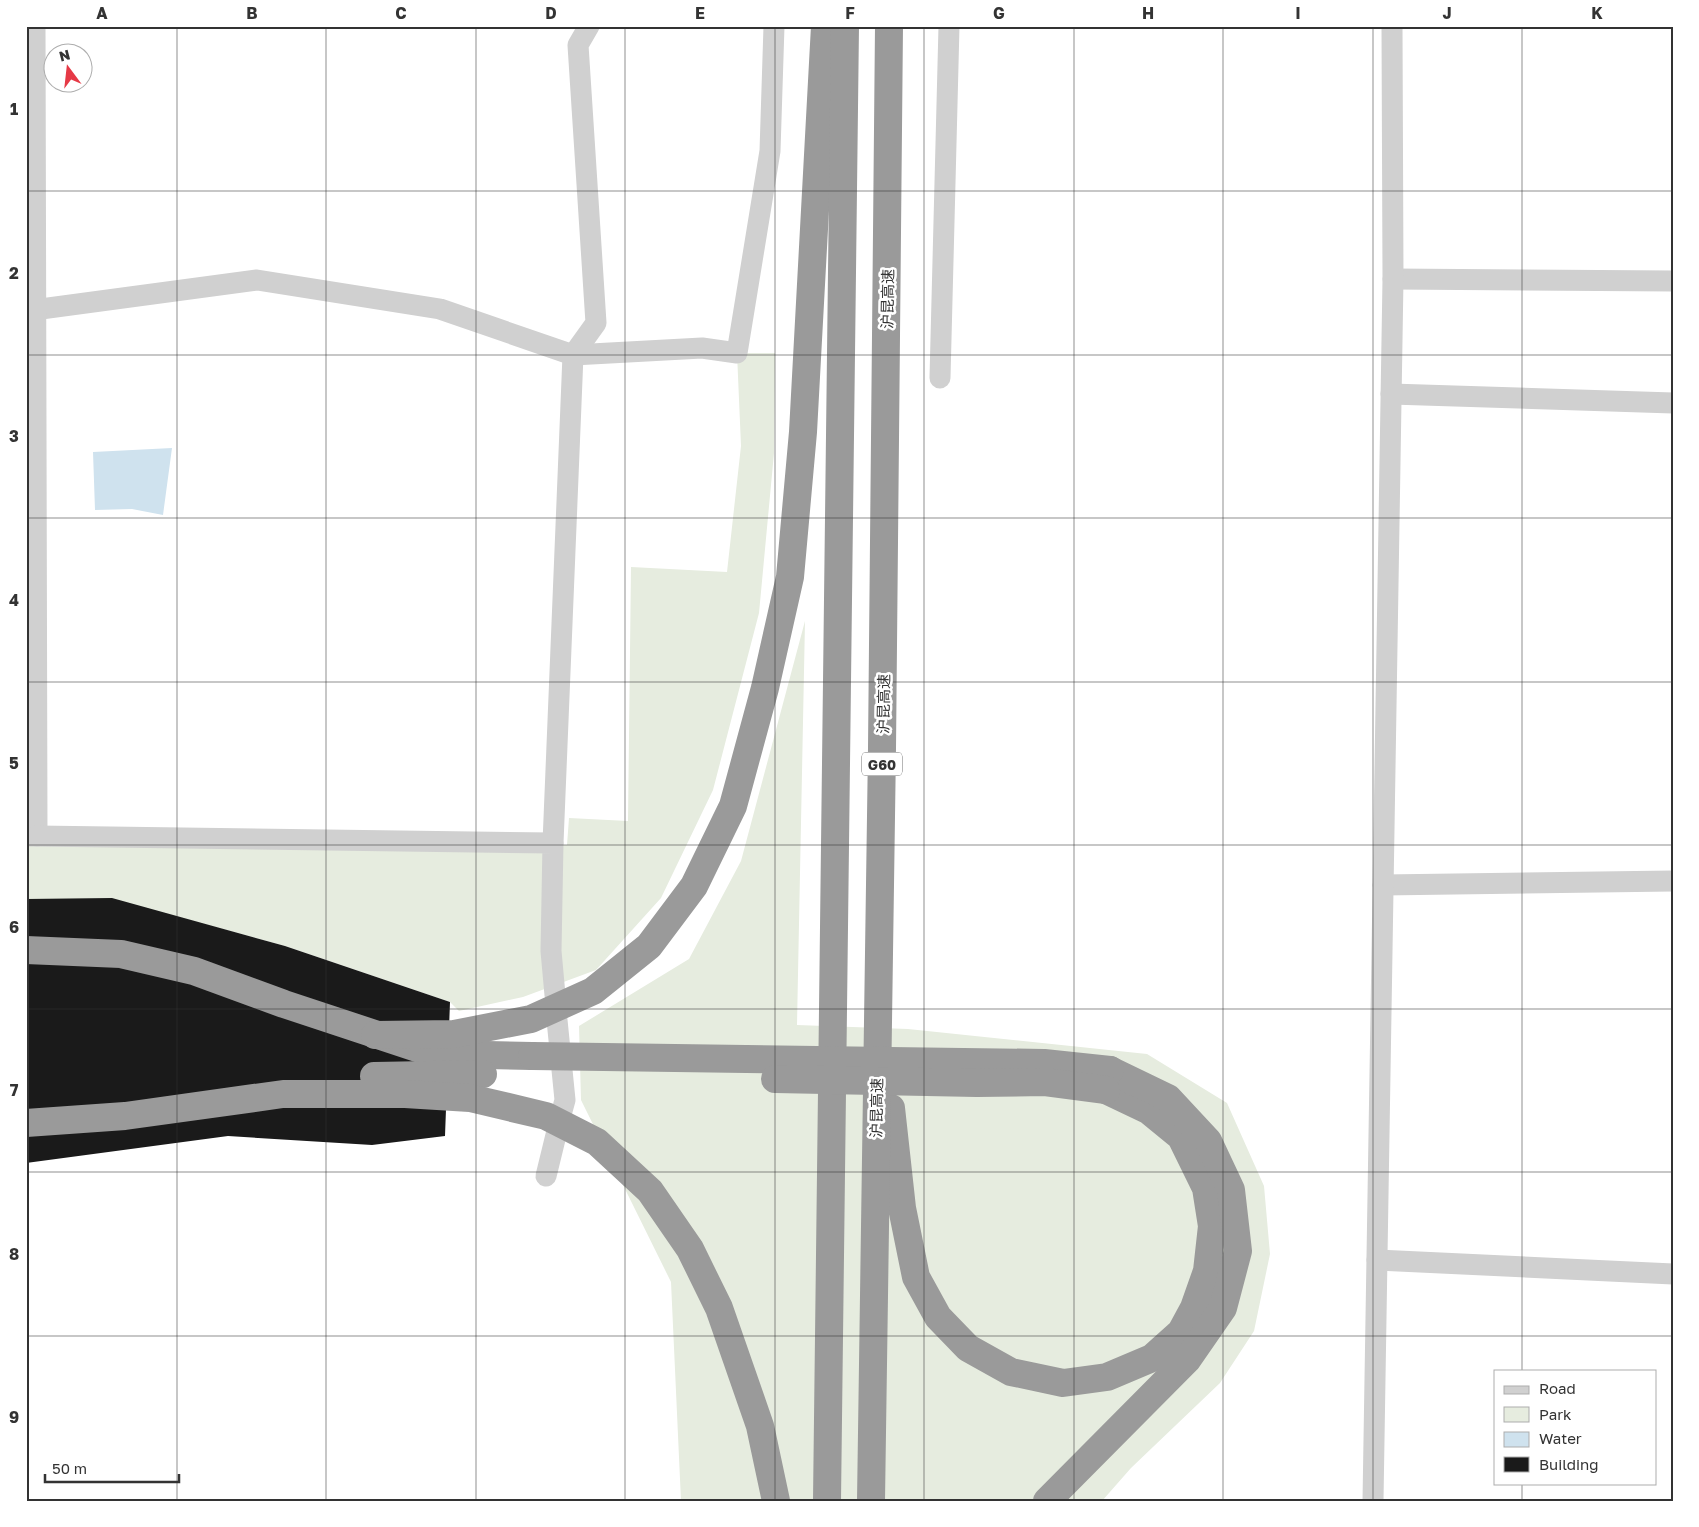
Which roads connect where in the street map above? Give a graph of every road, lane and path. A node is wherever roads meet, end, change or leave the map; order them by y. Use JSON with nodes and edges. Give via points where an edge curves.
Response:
{"nodes":[{"id":1,"x":34,"y":26,"type":"edge"},
{"id":2,"x":589,"y":26,"type":"edge"},
{"id":3,"x":774,"y":26,"type":"edge"},
{"id":4,"x":825,"y":26,"type":"edge"},
{"id":5,"x":845,"y":26,"type":"edge"},
{"id":6,"x":889,"y":26,"type":"edge"},
{"id":7,"x":948,"y":26,"type":"edge"},
{"id":8,"x":1392,"y":26,"type":"edge"},
{"id":9,"x":1393,"y":279,"type":"junction"},
{"id":10,"x":1673,"y":282,"type":"edge"},
{"id":11,"x":31,"y":310,"type":"edge"},
{"id":12,"x":573,"y":355,"type":"junction"},
{"id":13,"x":940,"y":378,"type":"dead end"},
{"id":14,"x":1391,"y":394,"type":"junction"},
{"id":15,"x":1673,"y":403,"type":"edge"},
{"id":16,"x":32,"y":836,"type":"edge"},
{"id":17,"x":553,"y":843,"type":"junction"},
{"id":18,"x":1673,"y":881,"type":"edge"},
{"id":19,"x":1383,"y":885,"type":"junction"},
{"id":20,"x":26,"y":950,"type":"edge"},
{"id":21,"x":555,"y":995,"type":"dead end"},
{"id":22,"x":879,"y":1004,"type":"junction"},
{"id":23,"x":557,"y":1020,"type":"dead end"},
{"id":24,"x":374,"y":1035,"type":"junction"},
{"id":25,"x":530,"y":1065,"type":"junction"},
{"id":26,"x":1108,"y":1080,"type":"junction"},
{"id":27,"x":283,"y":1094,"type":"junction"},
{"id":28,"x":562,"y":1111,"type":"dead end"},
{"id":29,"x":26,"y":1123,"type":"edge"},
{"id":30,"x":556,"y":1135,"type":"dead end"},
{"id":31,"x":546,"y":1176,"type":"dead end"},
{"id":32,"x":1377,"y":1260,"type":"junction"},
{"id":33,"x":1673,"y":1274,"type":"edge"},
{"id":34,"x":776,"y":1501,"type":"edge"},
{"id":35,"x":826,"y":1501,"type":"edge"},
{"id":36,"x":871,"y":1501,"type":"edge"},
{"id":37,"x":1047,"y":1501,"type":"edge"},
{"id":38,"x":1373,"y":1501,"type":"edge"}],
"edges":[{"from":1,"to":11,"type":"street"},
{"from":2,"to":12,"type":"street","via":[[578,45],[596,323]]},
{"from":3,"to":12,"type":"street","via":[[770,151],[737,353],[702,348]]},
{"from":4,"to":24,"type":"highway","via":[[802,432],[790,577],[765,688],[733,806],[694,886],[649,946],[592,991],[531,1019],[454,1034]]},
{"from":5,"to":35,"type":"highway"},
{"from":6,"to":22,"type":"highway","name":"沪昆高速","number":"G60"},
{"from":7,"to":13,"type":"street"},
{"from":8,"to":9,"type":"street"},
{"from":9,"to":10,"type":"street"},
{"from":9,"to":14,"type":"street"},
{"from":11,"to":12,"type":"street","via":[[256,280],[440,309]]},
{"from":11,"to":16,"type":"street"},
{"from":12,"to":17,"type":"street"},
{"from":14,"to":15,"type":"street"},
{"from":14,"to":19,"type":"street"},
{"from":16,"to":17,"type":"street"},
{"from":17,"to":21,"type":"street","via":[[550,951]]},
{"from":18,"to":19,"type":"street"},
{"from":19,"to":32,"type":"street"},
{"from":20,"to":24,"type":"highway","via":[[121,954],[194,971]]},
{"from":22,"to":26,"type":"highway","via":[[902,1208],[916,1277],[938,1317],[968,1348],[1012,1372],[1063,1383],[1107,1377],[1152,1358],[1180,1332],[1194,1308],[1207,1271],[1212,1226],[1206,1188],[1181,1137]]},
{"from":22,"to":36,"type":"highway","name":"沪昆高速","number":"G60"},
{"from":23,"to":28,"type":"street","via":[[565,1100]]},
{"from":24,"to":25,"type":"highway","via":[[441,1054]]},
{"from":25,"to":26,"type":"highway","bridge":true,"via":[[1044,1063]]},
{"from":25,"to":27,"type":"highway","via":[[325,1078]]},
{"from":26,"to":37,"type":"highway","via":[[1168,1098],[1208,1141],[1231,1190],[1238,1251],[1223,1308],[1187,1360]]},
{"from":27,"to":29,"type":"highway","via":[[125,1116]]},
{"from":27,"to":34,"type":"highway","via":[[404,1094],[470,1098],[546,1116],[597,1142],[650,1191],[690,1249],[719,1308],[760,1426]]},
{"from":30,"to":31,"type":"street"},
{"from":32,"to":33,"type":"street"},
{"from":32,"to":38,"type":"street"}]}
